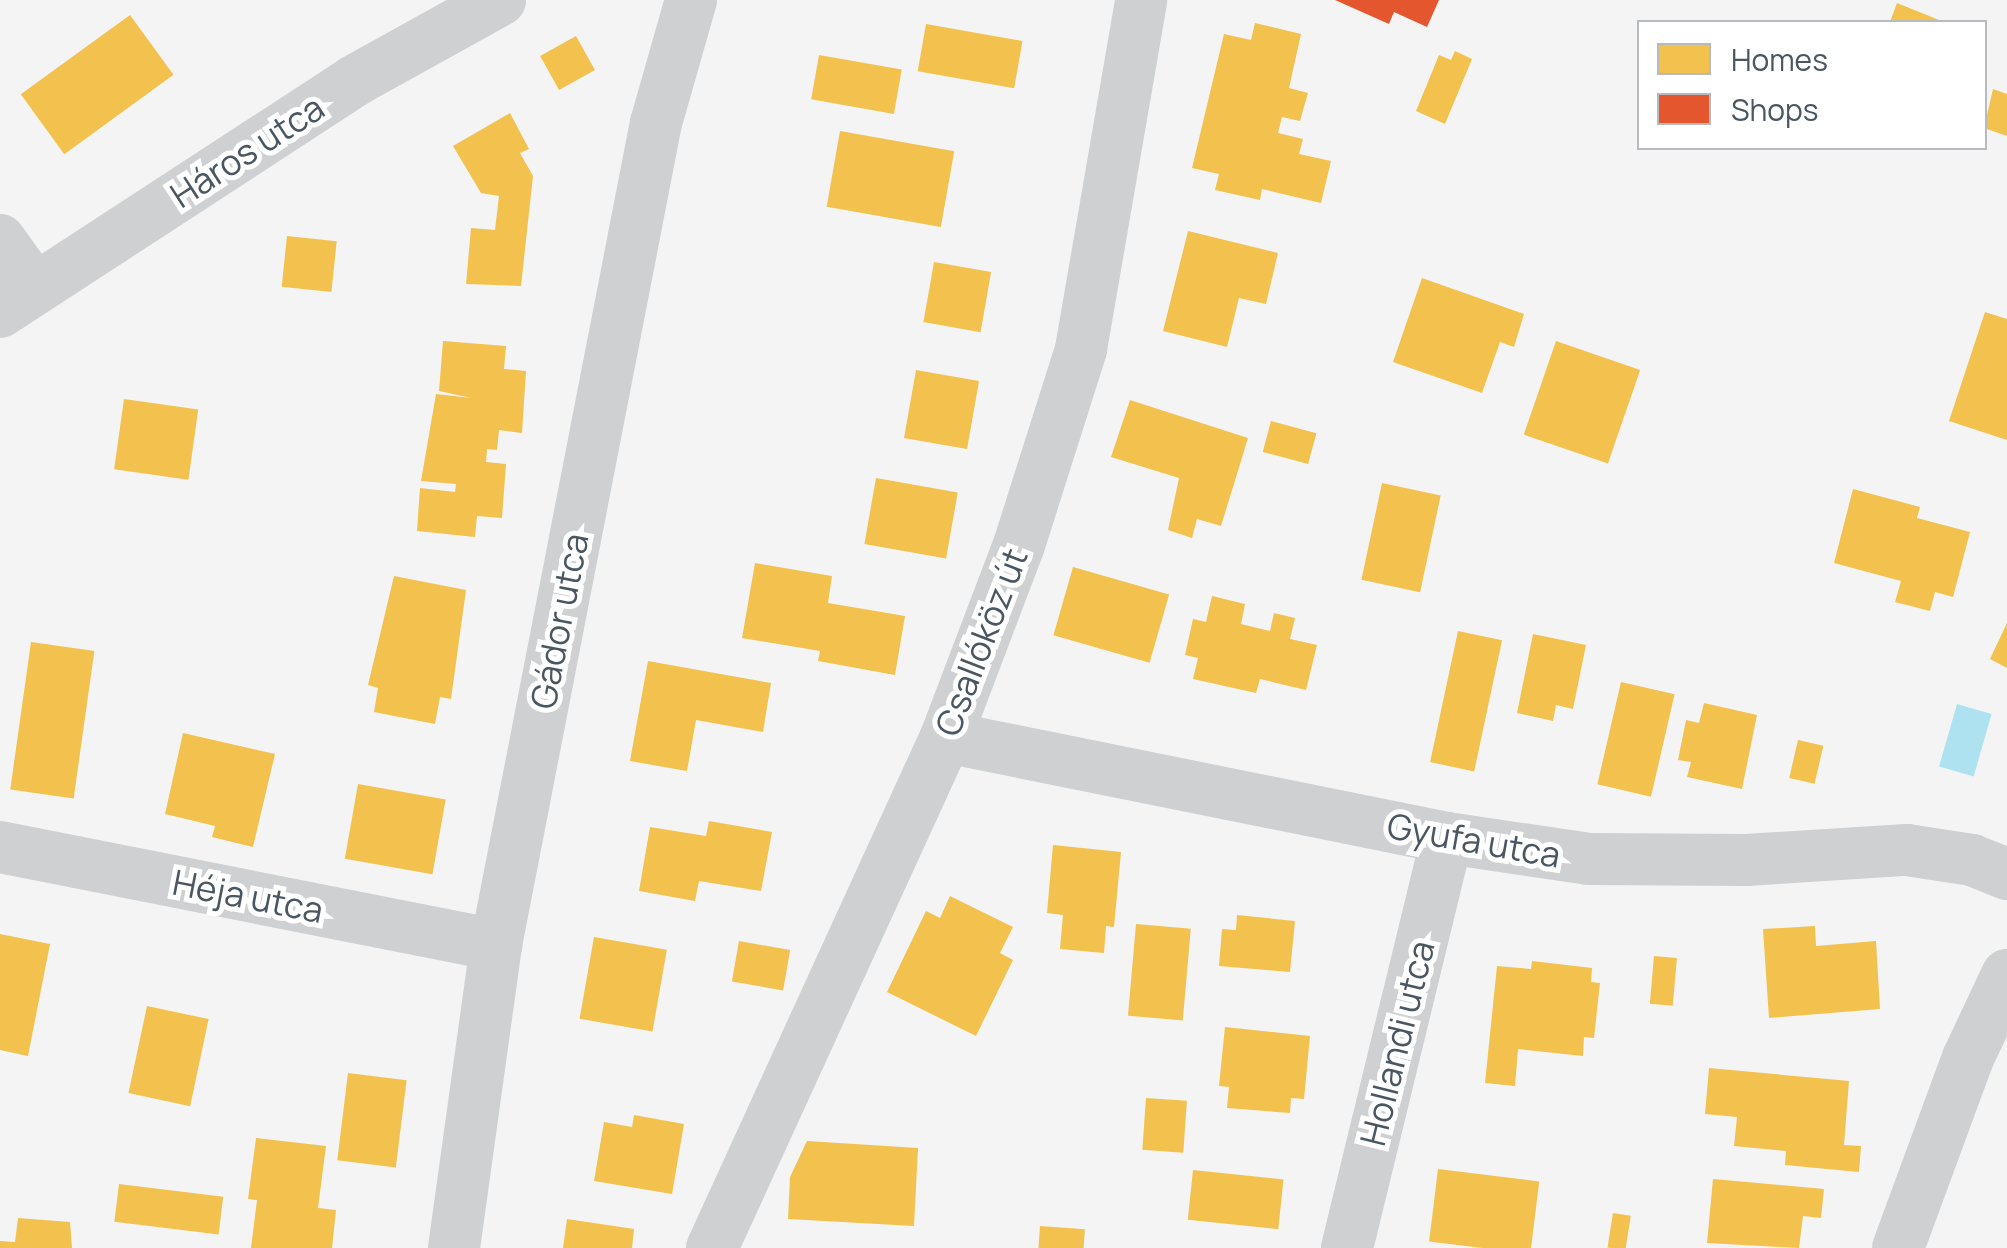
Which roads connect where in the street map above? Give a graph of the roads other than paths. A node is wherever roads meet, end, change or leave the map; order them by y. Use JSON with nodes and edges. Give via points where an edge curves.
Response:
{"nodes":[{"id":1,"x":500,"y":0,"type":"edge"},
{"id":2,"x":692,"y":0,"type":"edge"},
{"id":3,"x":1141,"y":0,"type":"edge"},
{"id":4,"x":0,"y":240,"type":"edge"},
{"id":5,"x":18,"y":300,"type":"edge"},
{"id":6,"x":946,"y":737,"type":"junction"},
{"id":7,"x":1447,"y":838,"type":"junction"},
{"id":8,"x":0,"y":846,"type":"edge"},
{"id":9,"x":2007,"y":874,"type":"edge"},
{"id":10,"x":496,"y":945,"type":"junction"},
{"id":11,"x":2007,"y":975,"type":"edge"},
{"id":12,"x":454,"y":1248,"type":"edge"},
{"id":13,"x":712,"y":1248,"type":"edge"},
{"id":14,"x":1347,"y":1248,"type":"edge"},
{"id":15,"x":1898,"y":1248,"type":"edge"}],
"edges":[{"from":1,"to":5,"type":"street","name":"Háros utca","via":[[354,81]]},
{"from":2,"to":10,"type":"street","name":"Gádor utca","via":[[656,123]]},
{"from":3,"to":6,"type":"street","name":"Csallóköz út","via":[[1081,349],[1020,544]]},
{"from":4,"to":5,"type":"street"},
{"from":6,"to":7,"type":"street","name":"Gyufa utca"},
{"from":6,"to":13,"type":"street","name":"Csallóköz út"},
{"from":7,"to":9,"type":"street","name":"Gyufa utca","via":[[1663,862],[1906,850],[1972,860]]},
{"from":7,"to":14,"type":"street","name":"Hollandi utca"},
{"from":8,"to":10,"type":"street","name":"Héja utca"},
{"from":10,"to":12,"type":"street","name":"Gádor utca"},
{"from":11,"to":15,"type":"street","via":[[1968,1058]]}]}
